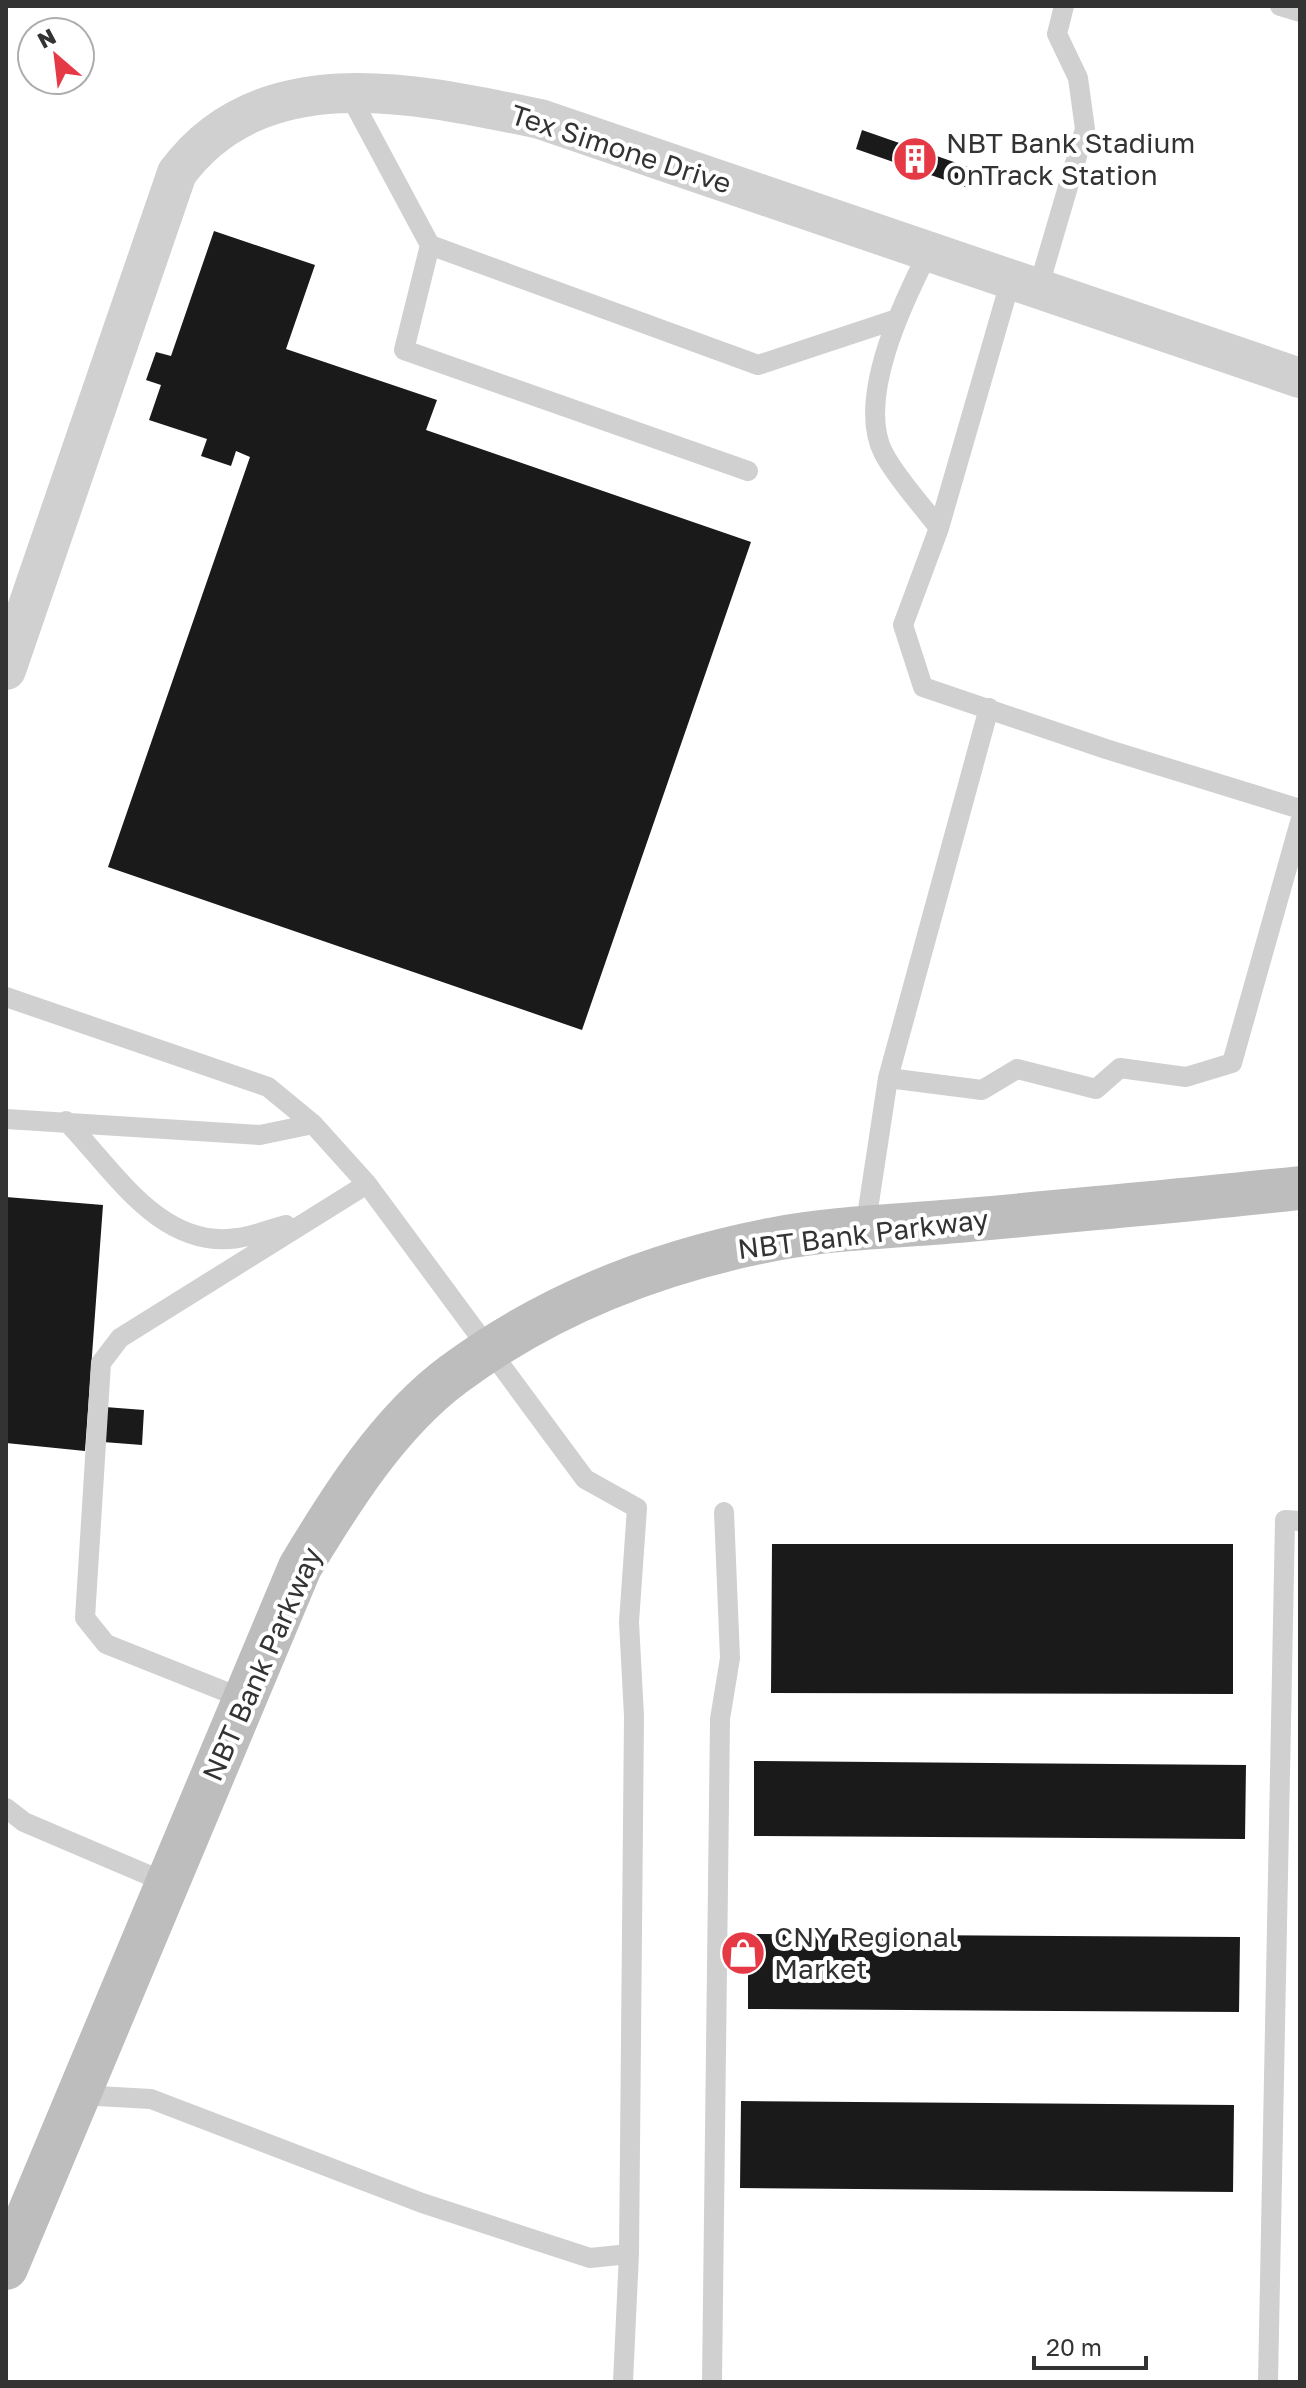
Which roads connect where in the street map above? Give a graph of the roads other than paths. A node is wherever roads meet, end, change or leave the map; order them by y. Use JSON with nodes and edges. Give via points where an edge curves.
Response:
{"nodes":[{"id":1,"x":1064,"y":6,"type":"edge"},
{"id":2,"x":1280,"y":6,"type":"edge"},
{"id":3,"x":1300,"y":12,"type":"edge"},
{"id":4,"x":349,"y":94,"type":"junction"},
{"id":5,"x":430,"y":245,"type":"junction"},
{"id":6,"x":929,"y":251,"type":"junction"},
{"id":7,"x":1025,"y":284,"type":"junction"},
{"id":8,"x":894,"y":320,"type":"junction"},
{"id":9,"x":1300,"y":378,"type":"edge"},
{"id":10,"x":748,"y":471,"type":"dead end"},
{"id":11,"x":939,"y":528,"type":"junction"},
{"id":12,"x":6,"y":670,"type":"edge"},
{"id":13,"x":989,"y":708,"type":"junction"},
{"id":14,"x":1300,"y":809,"type":"edge"},
{"id":15,"x":1300,"y":822,"type":"edge"},
{"id":16,"x":6,"y":997,"type":"edge"},
{"id":17,"x":888,"y":1078,"type":"junction"},
{"id":18,"x":6,"y":1119,"type":"edge"},
{"id":19,"x":66,"y":1121,"type":"junction"},
{"id":20,"x":313,"y":1124,"type":"junction"},
{"id":21,"x":1300,"y":1161,"type":"edge"},
{"id":22,"x":367,"y":1184,"type":"junction"},
{"id":23,"x":1300,"y":1188,"type":"edge"},
{"id":24,"x":1253,"y":1193,"type":"junction"},
{"id":25,"x":309,"y":1218,"type":"junction"},
{"id":26,"x":865,"y":1230,"type":"junction"},
{"id":27,"x":490,"y":1351,"type":"junction"},
{"id":28,"x":724,"y":1512,"type":"dead end"},
{"id":29,"x":1292,"y":1520,"type":"edge"},
{"id":30,"x":244,"y":1699,"type":"junction"},
{"id":31,"x":6,"y":1808,"type":"edge"},
{"id":32,"x":167,"y":1883,"type":"junction"},
{"id":33,"x":79,"y":2095,"type":"junction"},
{"id":34,"x":629,"y":2254,"type":"junction"},
{"id":35,"x":6,"y":2268,"type":"edge"},
{"id":36,"x":623,"y":2382,"type":"edge"},
{"id":37,"x":712,"y":2382,"type":"edge"},
{"id":38,"x":1268,"y":2382,"type":"edge"}],
"edges":[{"from":1,"to":7,"type":"lane","via":[[1057,34],[1078,78],[1085,129]]},
{"from":2,"to":3,"type":"lane"},
{"from":4,"to":5,"type":"lane"},
{"from":4,"to":6,"type":"street","name":"Tex Simone Drive","via":[[433,97],[540,119]]},
{"from":4,"to":12,"type":"street","name":"Tex Simone Drive","via":[[266,104],[217,130],[177,173]]},
{"from":5,"to":8,"type":"lane","via":[[758,365]]},
{"from":5,"to":10,"type":"lane","via":[[404,350]]},
{"from":6,"to":7,"type":"street","name":"Tex Simone Drive"},
{"from":6,"to":8,"type":"lane"},
{"from":7,"to":9,"type":"street","name":"Tex Simone Drive"},
{"from":7,"to":11,"type":"lane"},
{"from":8,"to":11,"type":"lane","via":[[875,405],[883,452]]},
{"from":11,"to":13,"type":"lane","via":[[903,625],[923,687]]},
{"from":13,"to":14,"type":"lane"},
{"from":13,"to":17,"type":"lane"},
{"from":15,"to":17,"type":"lane","via":[[1232,1063],[1186,1077],[1120,1068],[1096,1089],[1017,1069],[982,1090]]},
{"from":16,"to":20,"type":"lane","via":[[268,1087]]},
{"from":17,"to":26,"type":"lane"},
{"from":18,"to":19,"type":"lane"},
{"from":19,"to":20,"type":"lane","via":[[260,1135]]},
{"from":19,"to":25,"type":"lane","via":[[136,1200],[164,1221],[203,1239],[238,1238]]},
{"from":20,"to":22,"type":"lane"},
{"from":21,"to":24,"type":"street","name":"NBT Bank Parkway"},
{"from":22,"to":25,"type":"lane"},
{"from":22,"to":27,"type":"lane"},
{"from":23,"to":24,"type":"street","name":"NBT Bank Parkway"},
{"from":24,"to":26,"type":"street","name":"NBT Bank Parkway"},
{"from":25,"to":30,"type":"lane","via":[[120,1338],[101,1363],[85,1618],[106,1644]]},
{"from":26,"to":27,"type":"street","name":"NBT Bank Parkway","via":[[778,1238],[685,1259],[556,1310]]},
{"from":27,"to":30,"type":"street","name":"NBT Bank Parkway","via":[[453,1375],[404,1421],[334,1510],[300,1567]]},
{"from":27,"to":34,"type":"lane","via":[[585,1479],[637,1508],[629,1622],[634,1716]]},
{"from":28,"to":37,"type":"lane","via":[[730,1658],[720,1719]]},
{"from":29,"to":38,"type":"lane"},
{"from":30,"to":32,"type":"street","name":"NBT Bank Parkway"},
{"from":31,"to":32,"type":"lane","via":[[24,1822]]},
{"from":32,"to":33,"type":"street","name":"NBT Bank Parkway"},
{"from":33,"to":34,"type":"lane","via":[[151,2099],[422,2203],[590,2258]]},
{"from":33,"to":35,"type":"street","name":"NBT Bank Parkway"},
{"from":34,"to":36,"type":"lane"}]}
